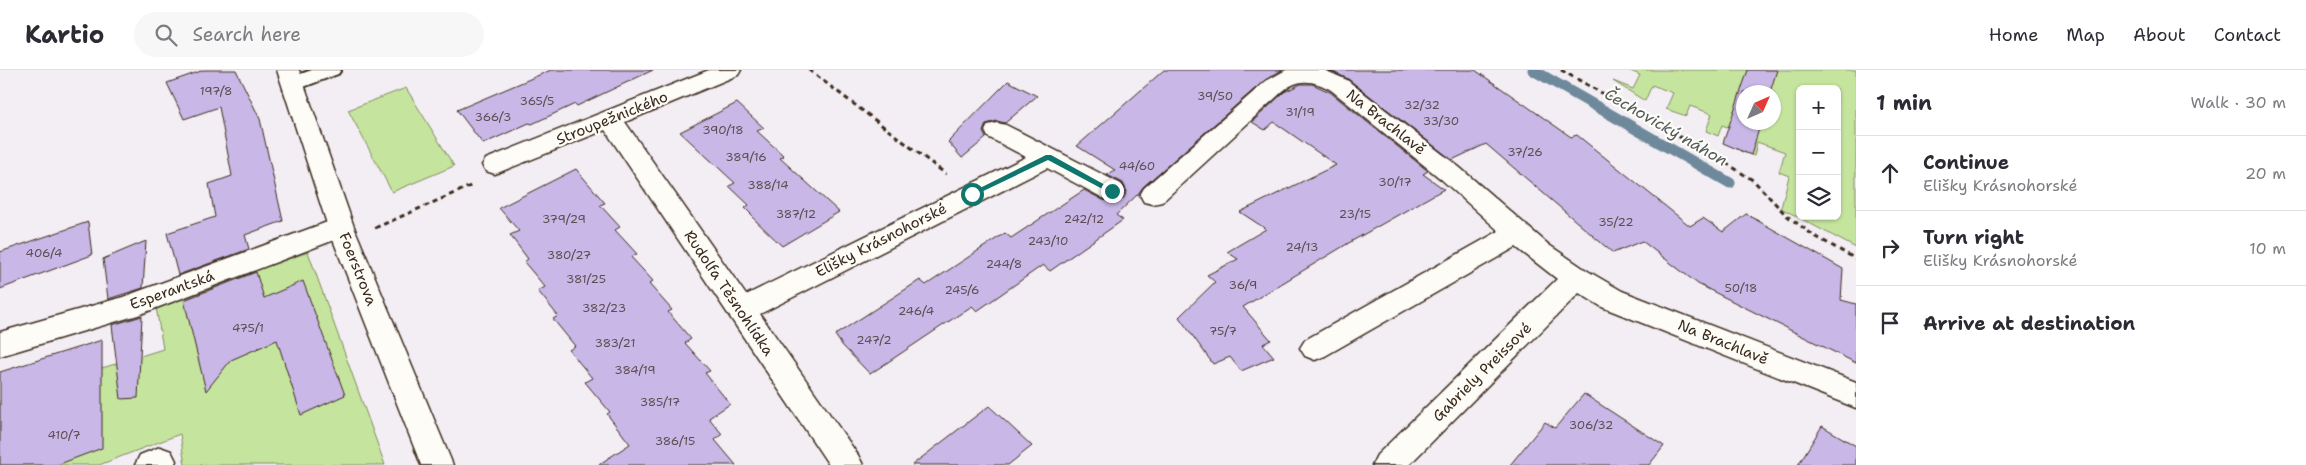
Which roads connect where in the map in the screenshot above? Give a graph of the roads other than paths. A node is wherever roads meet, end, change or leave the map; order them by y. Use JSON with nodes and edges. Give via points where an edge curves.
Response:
{"nodes":[{"id":1,"x":331,"y":70,"type":"edge"},
{"id":2,"x":730,"y":70,"type":"edge"},
{"id":3,"x":291,"y":77,"type":"edge"},
{"id":4,"x":611,"y":120,"type":"junction"},
{"id":5,"x":997,"y":131,"type":"dead end"},
{"id":6,"x":1048,"y":157,"type":"junction"},
{"id":7,"x":495,"y":166,"type":"road end"},
{"id":8,"x":1112,"y":191,"type":"dead end"},
{"id":9,"x":1153,"y":194,"type":"dead end"},
{"id":10,"x":1518,"y":233,"type":"junction"},
{"id":11,"x":344,"y":234,"type":"junction"},
{"id":12,"x":1576,"y":278,"type":"junction"},
{"id":13,"x":741,"y":311,"type":"junction"},
{"id":14,"x":0,"y":344,"type":"edge"},
{"id":15,"x":1315,"y":348,"type":"dead end"},
{"id":16,"x":1856,"y":395,"type":"edge"},
{"id":17,"x":437,"y":465,"type":"edge"},
{"id":18,"x":847,"y":465,"type":"edge"},
{"id":19,"x":1388,"y":465,"type":"edge"}],
"edges":[{"from":1,"to":3,"type":"lane"},
{"from":2,"to":4,"type":"street","name":"Stroupežnického"},
{"from":3,"to":11,"type":"street","name":"Foerstrova"},
{"from":4,"to":7,"type":"street","name":"Stroupežnického"},
{"from":4,"to":13,"type":"street","name":"Rudolfa Těsnohlídka"},
{"from":5,"to":6,"type":"street"},
{"from":6,"to":8,"type":"street"},
{"from":6,"to":13,"type":"street","name":"Elišky Krásnohorské"},
{"from":9,"to":10,"type":"street","name":"Na Brachlavě","via":[[1281,82],[1290,76],[1310,74],[1338,85],[1450,173]]},
{"from":10,"to":12,"type":"street","name":"Na Brachlavě"},
{"from":10,"to":15,"type":"street"},
{"from":11,"to":14,"type":"street","name":"Esperantská","via":[[128,307]]},
{"from":11,"to":17,"type":"street","name":"Foerstrova"},
{"from":12,"to":16,"type":"street","name":"Na Brachlavě","via":[[1612,299]]},
{"from":12,"to":19,"type":"street","name":"Gabriely Preissové"},
{"from":13,"to":18,"type":"street","name":"Rudolfa Těsnohlídka"}]}
